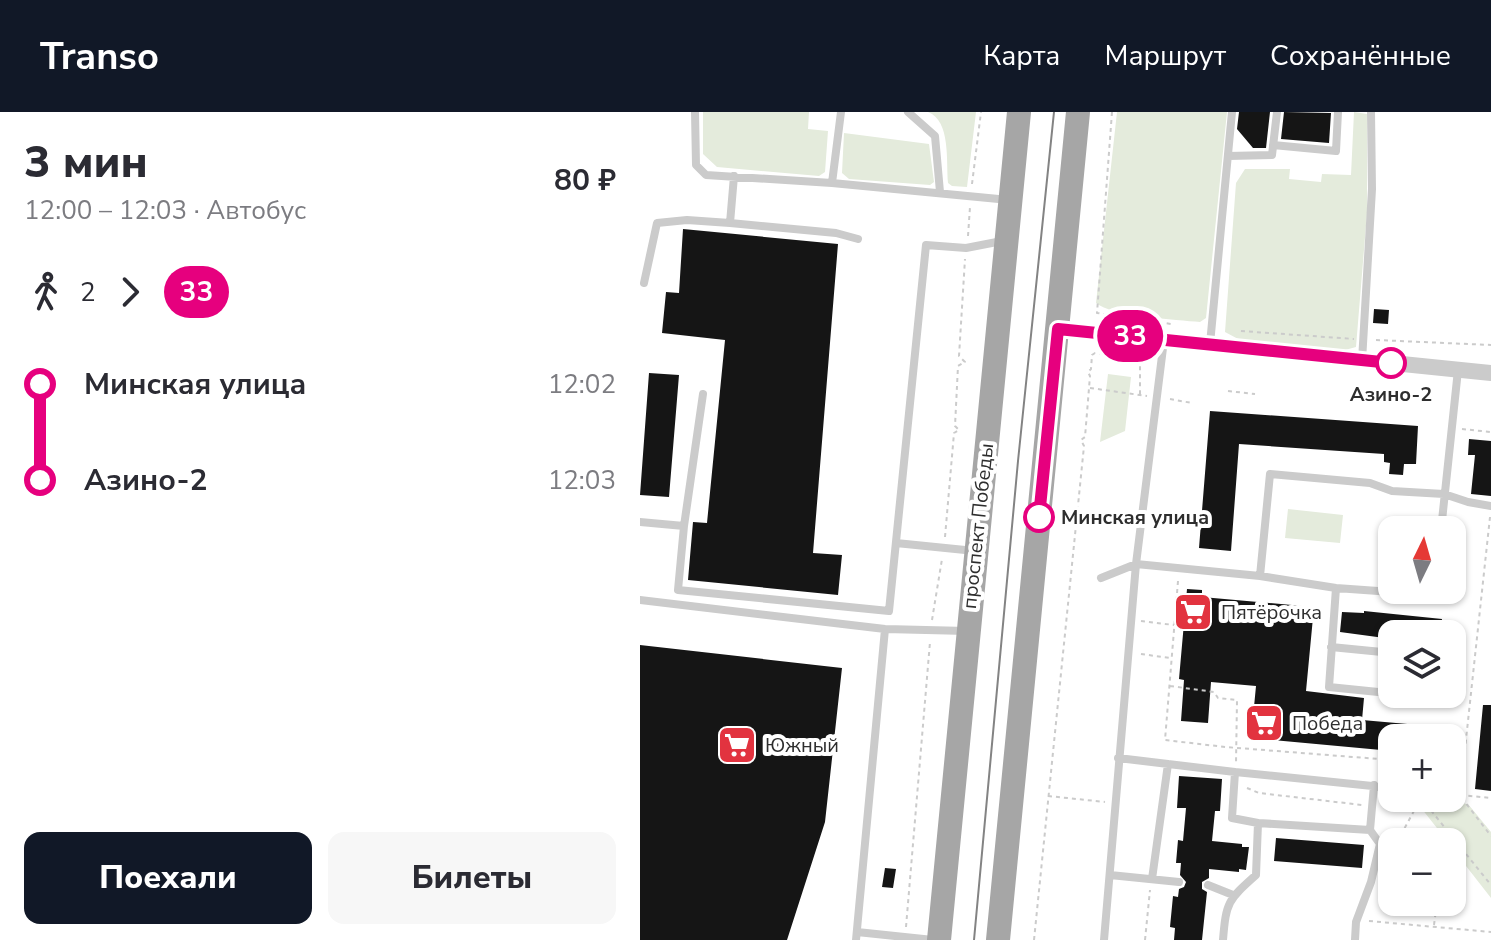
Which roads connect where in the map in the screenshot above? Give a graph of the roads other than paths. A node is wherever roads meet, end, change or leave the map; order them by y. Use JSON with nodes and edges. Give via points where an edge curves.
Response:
{"nodes":[{"id":1,"x":695,"y":112,"type":"edge"},
{"id":2,"x":841,"y":112,"type":"edge"},
{"id":3,"x":908,"y":112,"type":"edge"},
{"id":4,"x":1019,"y":112,"type":"edge"},
{"id":5,"x":1078,"y":112,"type":"edge"},
{"id":6,"x":1232,"y":112,"type":"edge"},
{"id":7,"x":1277,"y":112,"type":"edge"},
{"id":8,"x":1338,"y":112,"type":"edge"},
{"id":9,"x":1371,"y":112,"type":"edge"},
{"id":10,"x":1273,"y":145,"type":"junction"},
{"id":11,"x":1372,"y":147,"type":"junction"},
{"id":12,"x":1383,"y":147,"type":"dead end"},
{"id":13,"x":1228,"y":156,"type":"junction"},
{"id":14,"x":734,"y":176,"type":"junction"},
{"id":15,"x":832,"y":183,"type":"junction"},
{"id":16,"x":940,"y":192,"type":"junction"},
{"id":17,"x":1010,"y":200,"type":"junction"},
{"id":18,"x":730,"y":223,"type":"junction"},
{"id":19,"x":858,"y":239,"type":"dead end"},
{"id":20,"x":1007,"y":240,"type":"junction"},
{"id":21,"x":644,"y":283,"type":"dead end"},
{"id":22,"x":1058,"y":329,"type":"junction"},
{"id":23,"x":1164,"y":340,"type":"junction"},
{"id":24,"x":1210,"y":345,"type":"junction"},
{"id":25,"x":1362,"y":361,"type":"junction"},
{"id":26,"x":1458,"y":370,"type":"junction"},
{"id":27,"x":1491,"y":373,"type":"edge"},
{"id":28,"x":703,"y":394,"type":"dead end"},
{"id":29,"x":1444,"y":494,"type":"junction"},
{"id":30,"x":1491,"y":509,"type":"edge"},
{"id":31,"x":1442,"y":516,"type":"edge"},
{"id":32,"x":640,"y":522,"type":"edge"},
{"id":33,"x":684,"y":526,"type":"junction"},
{"id":34,"x":896,"y":543,"type":"junction"},
{"id":35,"x":976,"y":551,"type":"junction"},
{"id":36,"x":1136,"y":564,"type":"junction"},
{"id":37,"x":1260,"y":576,"type":"junction"},
{"id":38,"x":1101,"y":578,"type":"dead end"},
{"id":39,"x":1336,"y":588,"type":"junction"},
{"id":40,"x":1378,"y":591,"type":"edge"},
{"id":41,"x":640,"y":600,"type":"edge"},
{"id":42,"x":885,"y":629,"type":"junction"},
{"id":43,"x":968,"y":631,"type":"junction"},
{"id":44,"x":1331,"y":647,"type":"junction"},
{"id":45,"x":1378,"y":652,"type":"edge"},
{"id":46,"x":1378,"y":692,"type":"edge"},
{"id":47,"x":1118,"y":758,"type":"junction"},
{"id":48,"x":1168,"y":764,"type":"junction"},
{"id":49,"x":1235,"y":777,"type":"junction"},
{"id":50,"x":1374,"y":785,"type":"junction"},
{"id":51,"x":1378,"y":786,"type":"edge"},
{"id":52,"x":1258,"y":823,"type":"junction"},
{"id":53,"x":1370,"y":830,"type":"junction"},
{"id":54,"x":1110,"y":875,"type":"junction"},
{"id":55,"x":1152,"y":879,"type":"junction"},
{"id":56,"x":1179,"y":882,"type":"dead end"},
{"id":57,"x":1208,"y":885,"type":"dead end"},
{"id":58,"x":1233,"y":895,"type":"junction"},
{"id":59,"x":857,"y":936,"type":"edge"},
{"id":60,"x":936,"y":940,"type":"edge"},
{"id":61,"x":998,"y":940,"type":"edge"},
{"id":62,"x":1104,"y":940,"type":"edge"},
{"id":63,"x":1223,"y":940,"type":"edge"},
{"id":64,"x":1355,"y":940,"type":"edge"}],
"edges":[{"from":1,"to":14,"type":"lane","via":[[696,165],[706,175]]},
{"from":2,"to":15,"type":"lane"},
{"from":3,"to":16,"type":"lane","via":[[935,136]]},
{"from":4,"to":17,"type":"main road","name":"проспект Победы"},
{"from":5,"to":22,"type":"main road"},
{"from":6,"to":13,"type":"lane"},
{"from":7,"to":10,"type":"lane"},
{"from":8,"to":10,"type":"lane","via":[[1336,151]]},
{"from":9,"to":11,"type":"lane"},
{"from":10,"to":13,"type":"lane","via":[[1272,155]]},
{"from":11,"to":12,"type":"lane"},
{"from":11,"to":25,"type":"lane"},
{"from":13,"to":24,"type":"lane"},
{"from":14,"to":15,"type":"lane"},
{"from":14,"to":18,"type":"lane"},
{"from":15,"to":16,"type":"lane"},
{"from":16,"to":17,"type":"lane"},
{"from":17,"to":20,"type":"main road","name":"проспект Победы"},
{"from":18,"to":19,"type":"lane"},
{"from":18,"to":21,"type":"lane","via":[[657,223]]},
{"from":20,"to":34,"type":"lane","via":[[966,248],[926,245]]},
{"from":20,"to":35,"type":"main road","name":"проспект Победы"},
{"from":22,"to":23,"type":"street"},
{"from":22,"to":61,"type":"main road"},
{"from":23,"to":24,"type":"street"},
{"from":23,"to":36,"type":"lane"},
{"from":24,"to":25,"type":"street"},
{"from":25,"to":26,"type":"street"},
{"from":26,"to":27,"type":"street"},
{"from":26,"to":29,"type":"lane"},
{"from":28,"to":33,"type":"lane"},
{"from":29,"to":30,"type":"lane"},
{"from":29,"to":31,"type":"lane"},
{"from":29,"to":37,"type":"lane","via":[[1270,474]]},
{"from":32,"to":33,"type":"lane"},
{"from":33,"to":34,"type":"lane","via":[[678,590],[889,611]]},
{"from":34,"to":35,"type":"lane"},
{"from":35,"to":43,"type":"main road","name":"проспект Победы"},
{"from":36,"to":37,"type":"lane"},
{"from":36,"to":38,"type":"lane"},
{"from":36,"to":47,"type":"lane"},
{"from":37,"to":39,"type":"lane"},
{"from":39,"to":40,"type":"lane"},
{"from":39,"to":44,"type":"lane"},
{"from":41,"to":42,"type":"lane"},
{"from":42,"to":43,"type":"lane"},
{"from":42,"to":59,"type":"lane"},
{"from":43,"to":60,"type":"main road","name":"проспект Победы"},
{"from":44,"to":45,"type":"lane"},
{"from":44,"to":46,"type":"lane","via":[[1329,687]]},
{"from":47,"to":48,"type":"lane"},
{"from":47,"to":54,"type":"lane"},
{"from":48,"to":49,"type":"lane"},
{"from":48,"to":55,"type":"lane"},
{"from":49,"to":50,"type":"lane"},
{"from":49,"to":52,"type":"lane","via":[[1232,818]]},
{"from":50,"to":51,"type":"lane"},
{"from":50,"to":53,"type":"lane"},
{"from":52,"to":53,"type":"lane"},
{"from":52,"to":58,"type":"lane","via":[[1256,875]]},
{"from":53,"to":64,"type":"lane","via":[[1380,844]]},
{"from":54,"to":55,"type":"lane"},
{"from":54,"to":62,"type":"lane"},
{"from":55,"to":56,"type":"lane"},
{"from":57,"to":58,"type":"lane"},
{"from":58,"to":63,"type":"lane","via":[[1225,910]]},
{"from":59,"to":60,"type":"lane"}]}
